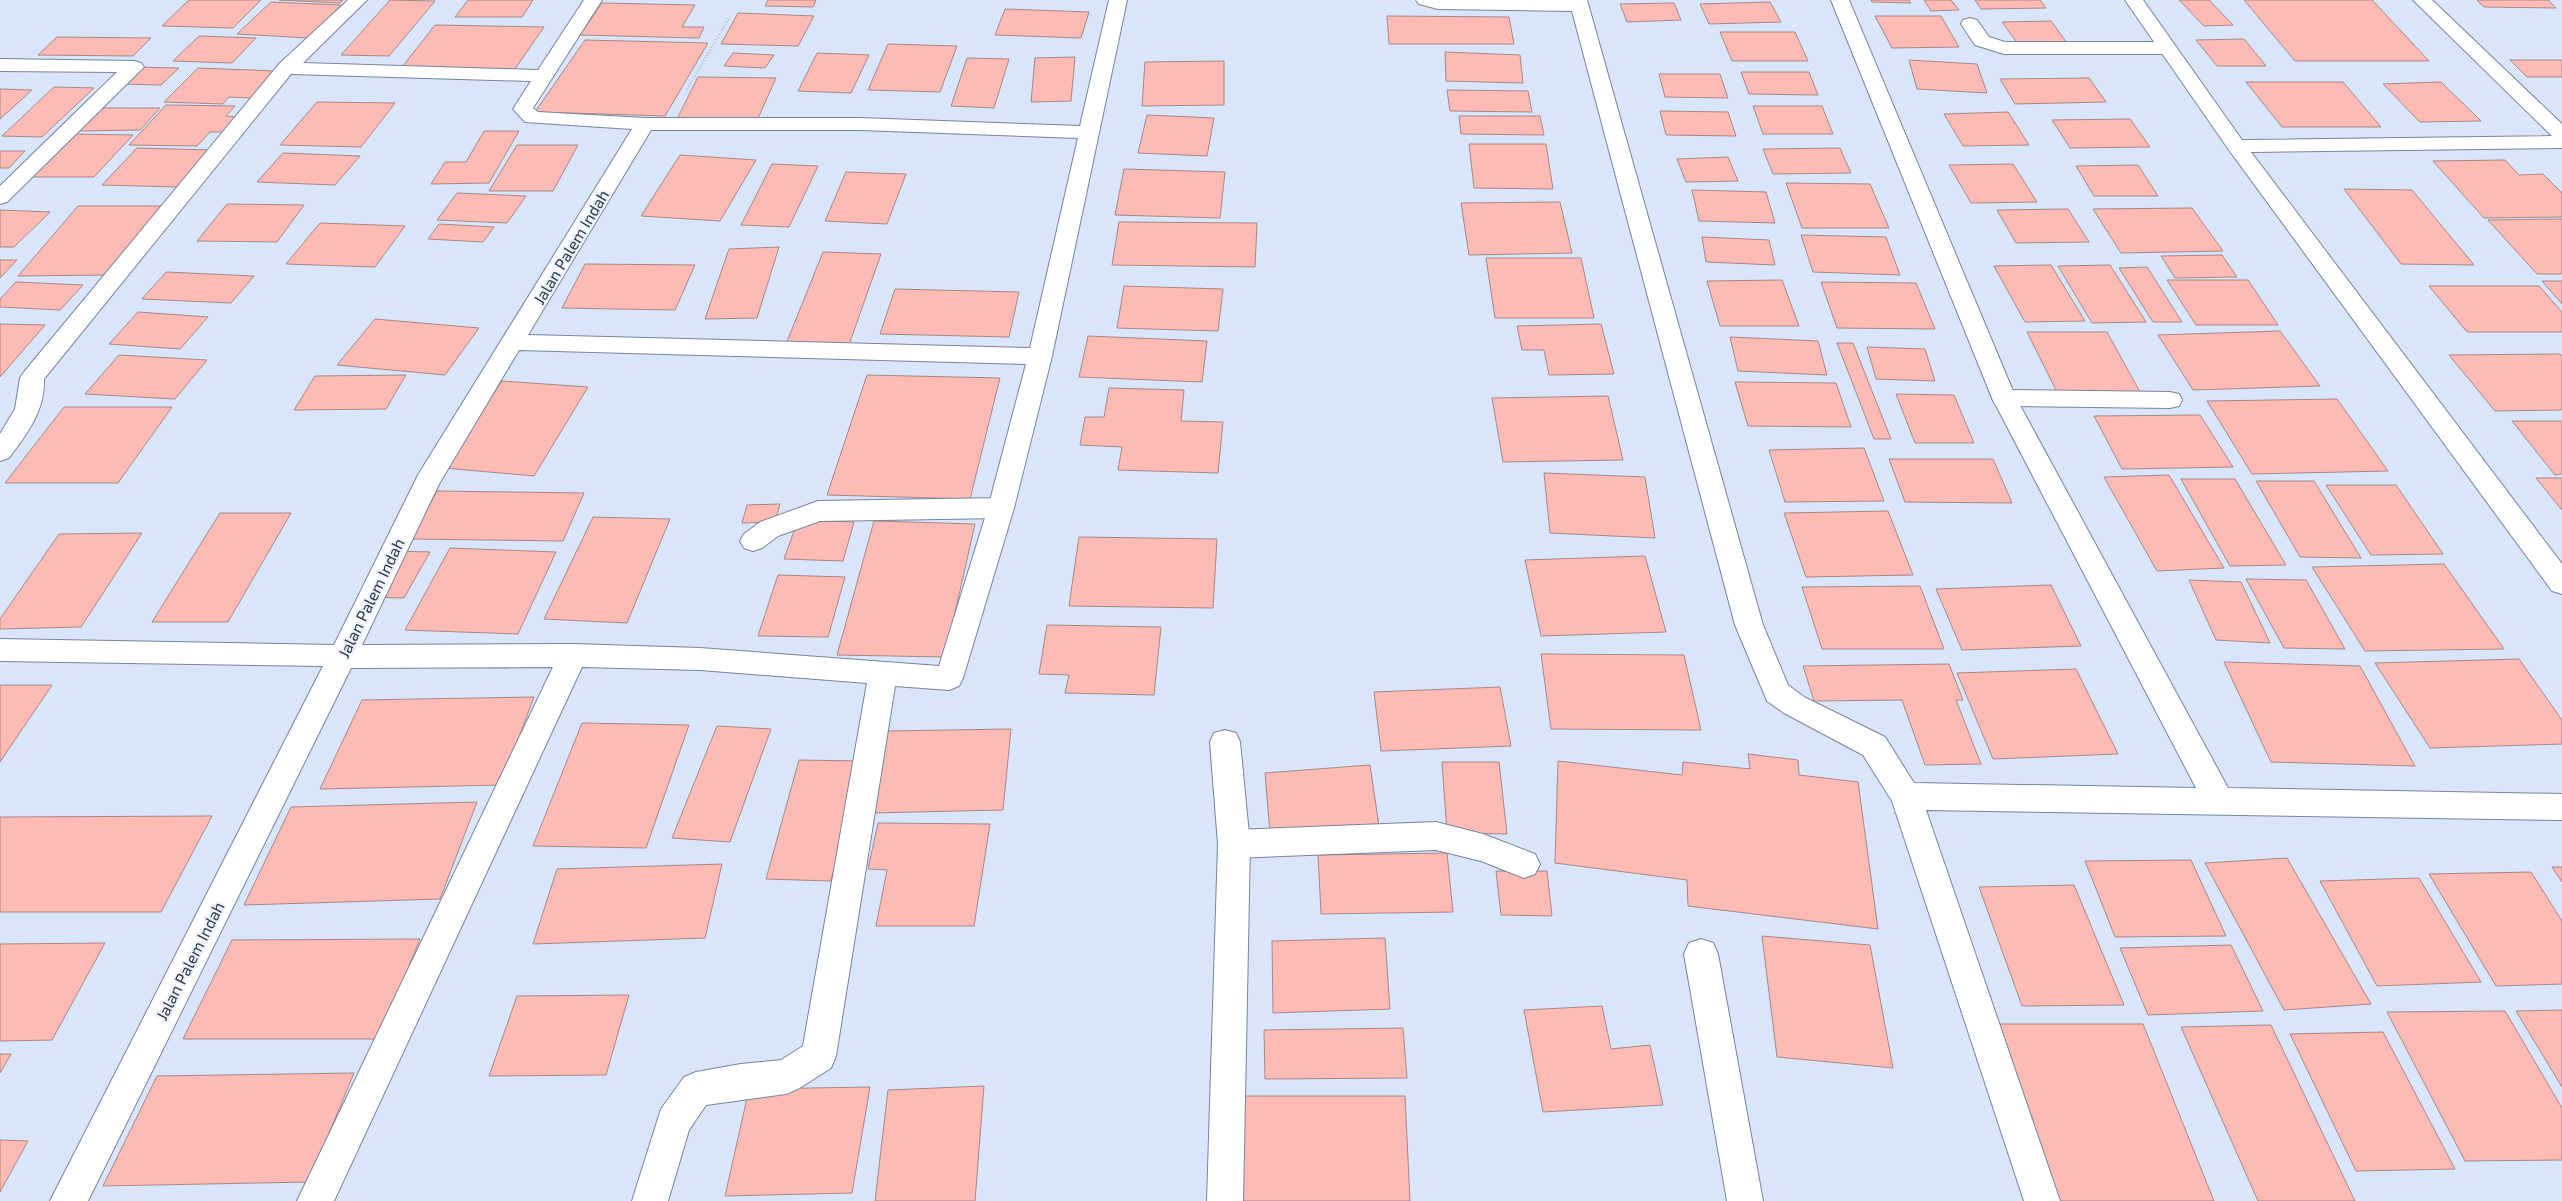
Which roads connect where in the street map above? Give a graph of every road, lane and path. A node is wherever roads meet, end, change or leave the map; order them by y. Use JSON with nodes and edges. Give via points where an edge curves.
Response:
{"nodes":[{"id":1,"x":358,"y":0,"type":"edge"},
{"id":2,"x":593,"y":0,"type":"edge"},
{"id":3,"x":1118,"y":0,"type":"edge"},
{"id":4,"x":1425,"y":0,"type":"edge"},
{"id":5,"x":1840,"y":0,"type":"edge"},
{"id":6,"x":2134,"y":0,"type":"edge"},
{"id":7,"x":2422,"y":0,"type":"edge"},
{"id":8,"x":1579,"y":3,"type":"edge"},
{"id":9,"x":729,"y":18,"type":"dead end"},
{"id":10,"x":1970,"y":24,"type":"dead end"},
{"id":11,"x":2167,"y":48,"type":"junction"},
{"id":12,"x":0,"y":65,"type":"edge"},
{"id":13,"x":286,"y":68,"type":"junction"},
{"id":14,"x":544,"y":76,"type":"junction"},
{"id":15,"x":656,"y":124,"type":"junction"},
{"id":16,"x":1090,"y":132,"type":"junction"},
{"id":17,"x":2562,"y":135,"type":"edge"},
{"id":18,"x":2562,"y":142,"type":"edge"},
{"id":19,"x":2236,"y":146,"type":"junction"},
{"id":20,"x":0,"y":198,"type":"edge"},
{"id":21,"x":514,"y":342,"type":"junction"},
{"id":22,"x":1040,"y":356,"type":"junction"},
{"id":23,"x":2004,"y":398,"type":"junction"},
{"id":24,"x":2170,"y":400,"type":"dead end"},
{"id":25,"x":0,"y":452,"type":"edge"},
{"id":26,"x":1002,"y":508,"type":"junction"},
{"id":27,"x":753,"y":540,"type":"dead end"},
{"id":28,"x":2562,"y":584,"type":"edge"},
{"id":29,"x":0,"y":650,"type":"edge"},
{"id":30,"x":573,"y":655,"type":"junction"},
{"id":31,"x":342,"y":656,"type":"junction"},
{"id":32,"x":883,"y":673,"type":"junction"},
{"id":33,"x":1225,"y":742,"type":"dead end"},
{"id":34,"x":1906,"y":796,"type":"junction"},
{"id":35,"x":2219,"y":801,"type":"junction"},
{"id":36,"x":2562,"y":807,"type":"edge"},
{"id":37,"x":1234,"y":844,"type":"junction"},
{"id":38,"x":1524,"y":864,"type":"dead end"},
{"id":39,"x":1702,"y":954,"type":"dead end"},
{"id":40,"x":68,"y":1201,"type":"edge"},
{"id":41,"x":315,"y":1201,"type":"edge"},
{"id":42,"x":650,"y":1201,"type":"edge"},
{"id":43,"x":1225,"y":1201,"type":"edge"},
{"id":44,"x":1745,"y":1201,"type":"edge"},
{"id":45,"x":2042,"y":1201,"type":"edge"}],
"edges":[{"from":1,"to":13,"type":"street"},
{"from":2,"to":14,"type":"street"},
{"from":3,"to":16,"type":"street"},
{"from":4,"to":8,"type":"street","via":[[1438,4]]},
{"from":5,"to":23,"type":"street"},
{"from":6,"to":11,"type":"street"},
{"from":7,"to":17,"type":"street"},
{"from":8,"to":34,"type":"street","via":[[1732,572],[1752,633],[1777,693],[1874,746]]},
{"from":9,"to":15,"type":"path"},
{"from":10,"to":11,"type":"street","via":[[1982,41],[2004,48]]},
{"from":11,"to":19,"type":"street"},
{"from":12,"to":20,"type":"street","via":[[134,66]]},
{"from":13,"to":14,"type":"street"},
{"from":13,"to":25,"type":"street","via":[[32,378],[34,393],[29,408]]},
{"from":14,"to":15,"type":"street","via":[[523,109],[532,118]]},
{"from":15,"to":16,"type":"street","via":[[860,124]]},
{"from":15,"to":21,"type":"street","name":"Jalan Palem Indah"},
{"from":16,"to":22,"type":"street"},
{"from":18,"to":19,"type":"street"},
{"from":19,"to":28,"type":"street"},
{"from":21,"to":22,"type":"street"},
{"from":21,"to":31,"type":"street","name":"Jalan Palem Indah","via":[[427,482]]},
{"from":22,"to":26,"type":"street"},
{"from":23,"to":24,"type":"street"},
{"from":23,"to":35,"type":"street"},
{"from":26,"to":27,"type":"street","via":[[818,511],[769,529]]},
{"from":26,"to":32,"type":"street","via":[[949,678]]},
{"from":29,"to":31,"type":"street"},
{"from":30,"to":31,"type":"street"},
{"from":30,"to":32,"type":"street","via":[[700,659]]},
{"from":30,"to":41,"type":"street"},
{"from":31,"to":40,"type":"street","name":"Jalan Palem Indah"},
{"from":32,"to":42,"type":"street","via":[[820,1056],[786,1077],[696,1089],[674,1122]]},
{"from":33,"to":37,"type":"street"},
{"from":34,"to":35,"type":"street"},
{"from":34,"to":45,"type":"street"},
{"from":35,"to":36,"type":"street"},
{"from":37,"to":38,"type":"street","via":[[1436,836],[1483,848]]},
{"from":37,"to":43,"type":"street"},
{"from":39,"to":44,"type":"street"}]}
